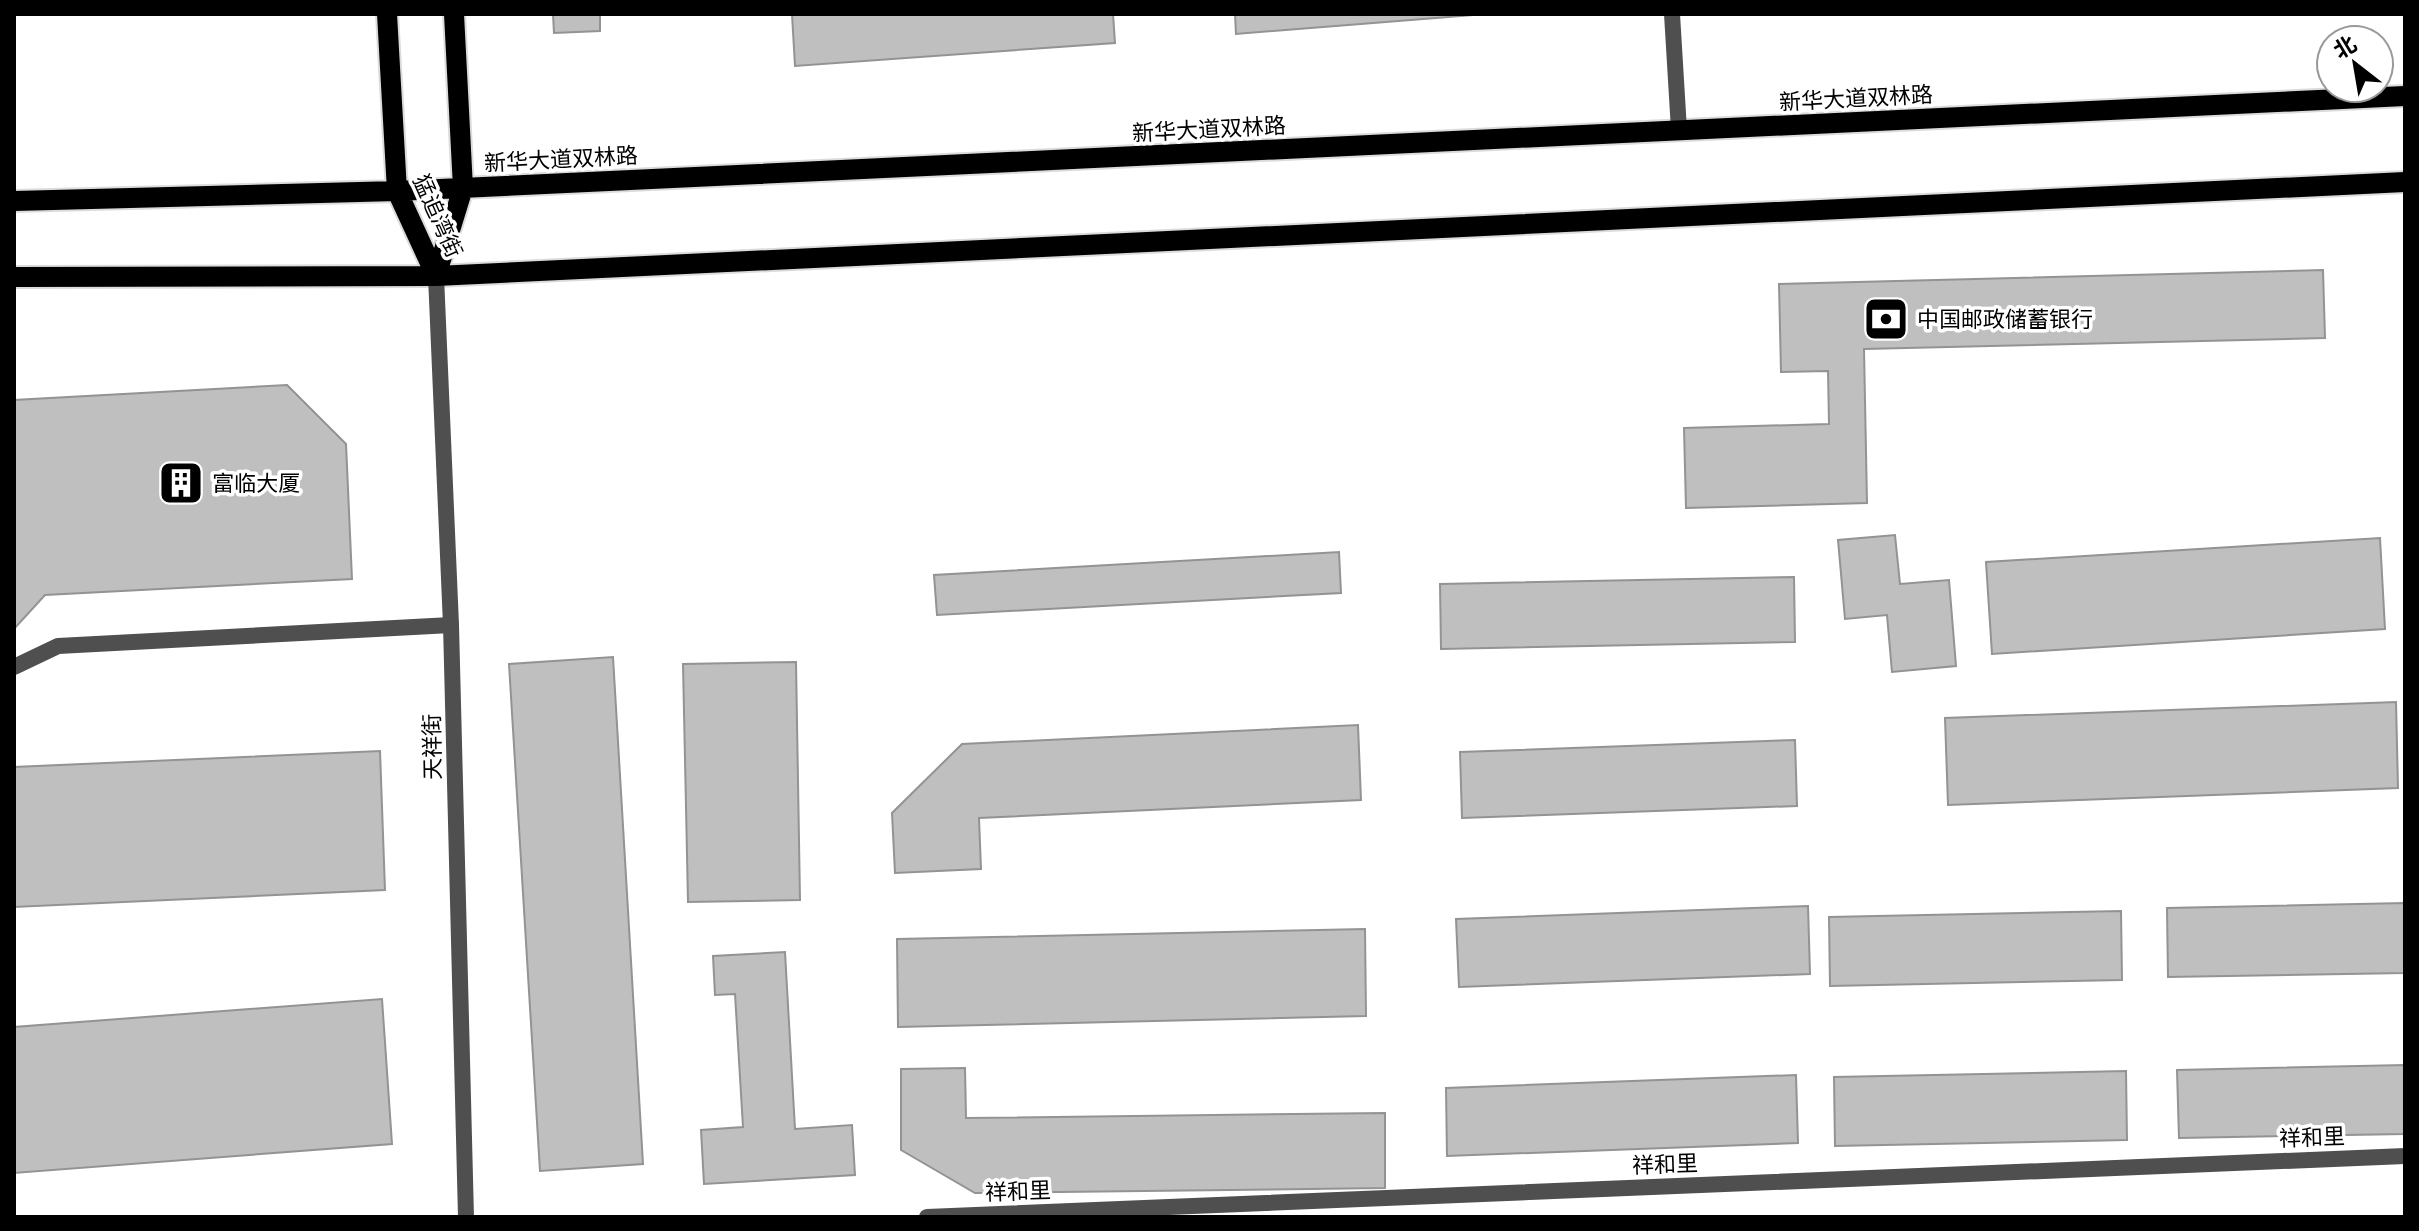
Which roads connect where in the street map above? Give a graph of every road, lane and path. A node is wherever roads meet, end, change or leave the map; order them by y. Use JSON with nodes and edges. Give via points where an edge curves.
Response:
{"nodes":[{"id":1,"x":387,"y":14,"type":"edge"},
{"id":2,"x":454,"y":14,"type":"edge"},
{"id":3,"x":1672,"y":14,"type":"edge"},
{"id":4,"x":2405,"y":96,"type":"edge"},
{"id":5,"x":1679,"y":130,"type":"junction"},
{"id":6,"x":2405,"y":182,"type":"edge"},
{"id":7,"x":463,"y":188,"type":"junction"},
{"id":8,"x":397,"y":191,"type":"junction"},
{"id":9,"x":14,"y":201,"type":"edge"},
{"id":10,"x":436,"y":276,"type":"junction"},
{"id":11,"x":14,"y":277,"type":"edge"},
{"id":12,"x":451,"y":625,"type":"junction"},
{"id":13,"x":14,"y":667,"type":"edge"},
{"id":14,"x":2405,"y":1156,"type":"edge"},
{"id":15,"x":466,"y":1217,"type":"edge"},
{"id":16,"x":927,"y":1217,"type":"edge"}],
"edges":[{"from":1,"to":8,"type":"main road","name":"猛追湾街"},
{"from":2,"to":7,"type":"main road","name":"猛追湾街"},
{"from":3,"to":5,"type":"street"},
{"from":4,"to":5,"type":"main road","name":"新华大道双林路"},
{"from":5,"to":7,"type":"main road","name":"新华大道双林路"},
{"from":6,"to":10,"type":"main road"},
{"from":7,"to":8,"type":"main road","name":"新华大道双林路"},
{"from":7,"to":10,"type":"main road","name":"猛追湾街"},
{"from":8,"to":9,"type":"main road","name":"新华大道双林路"},
{"from":8,"to":10,"type":"main road","name":"猛追湾街"},
{"from":10,"to":11,"type":"main road"},
{"from":10,"to":12,"type":"street","name":"天祥街"},
{"from":12,"to":13,"type":"street","via":[[58,646]]},
{"from":12,"to":15,"type":"street","name":"天祥街"},
{"from":14,"to":16,"type":"street","name":"祥和里"}]}
